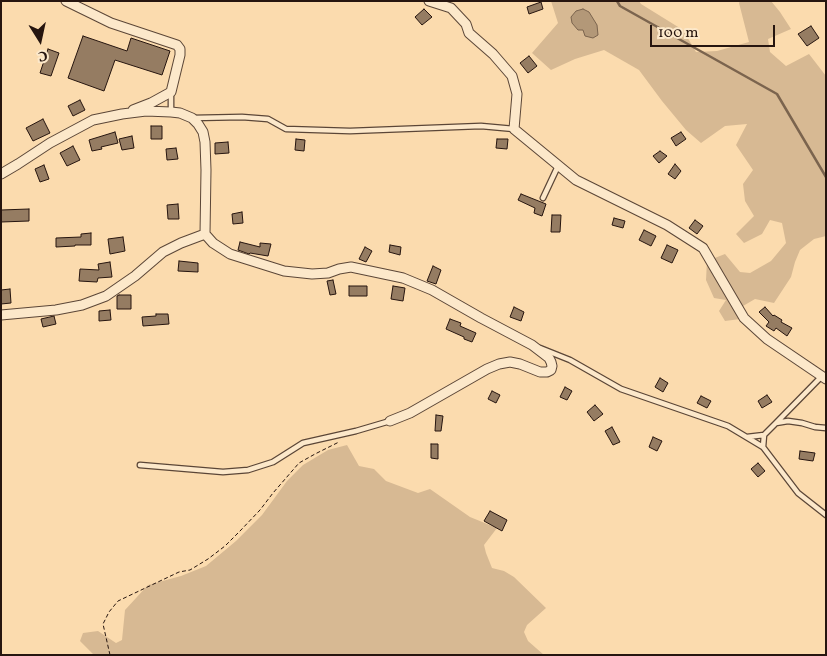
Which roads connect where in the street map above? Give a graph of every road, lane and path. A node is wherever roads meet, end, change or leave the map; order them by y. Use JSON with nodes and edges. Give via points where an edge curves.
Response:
{"nodes":[{"id":1,"x":66,"y":1,"type":"edge"},
{"id":2,"x":430,"y":1,"type":"edge"},
{"id":3,"x":171,"y":92,"type":"junction"},
{"id":4,"x":171,"y":112,"type":"junction"},
{"id":5,"x":122,"y":114,"type":"junction"},
{"id":6,"x":192,"y":118,"type":"junction"},
{"id":7,"x":514,"y":129,"type":"junction"},
{"id":8,"x":558,"y":166,"type":"junction"},
{"id":9,"x":1,"y":174,"type":"edge"},
{"id":10,"x":543,"y":198,"type":"dead end"},
{"id":11,"x":205,"y":234,"type":"junction"},
{"id":12,"x":1,"y":315,"type":"edge"},
{"id":13,"x":532,"y":345,"type":"junction"},
{"id":14,"x":824,"y":378,"type":"edge"},
{"id":15,"x":390,"y":421,"type":"joint"},
{"id":16,"x":776,"y":423,"type":"junction"},
{"id":17,"x":826,"y":428,"type":"edge"},
{"id":18,"x":764,"y":435,"type":"junction"},
{"id":19,"x":747,"y":437,"type":"junction"},
{"id":20,"x":346,"y":439,"type":"dead end"},
{"id":21,"x":763,"y":447,"type":"junction"},
{"id":22,"x":140,"y":465,"type":"dead end"},
{"id":23,"x":826,"y":515,"type":"edge"},
{"id":24,"x":110,"y":655,"type":"edge"}],
"edges":[{"from":1,"to":3,"type":"street","via":[[112,23],[177,45],[180,56]]},
{"from":2,"to":7,"type":"street","via":[[450,8],[466,24],[469,33],[512,76],[517,94]]},
{"from":3,"to":4,"type":"lane"},
{"from":3,"to":5,"type":"street"},
{"from":4,"to":5,"type":"street"},
{"from":4,"to":6,"type":"street"},
{"from":5,"to":9,"type":"street","via":[[94,120]]},
{"from":6,"to":7,"type":"lane","via":[[268,119],[286,130],[481,126]]},
{"from":6,"to":11,"type":"street","via":[[203,132],[205,142]]},
{"from":7,"to":8,"type":"street"},
{"from":8,"to":10,"type":"lane"},
{"from":8,"to":14,"type":"street","via":[[576,180],[667,225],[703,248],[744,318],[767,339]]},
{"from":11,"to":12,"type":"street","via":[[163,252],[106,296],[56,310]]},
{"from":11,"to":13,"type":"street","via":[[230,254],[284,271],[312,274],[351,267],[403,278],[432,290]]},
{"from":13,"to":15,"type":"street","via":[[552,362],[551,370],[540,372],[510,362],[499,364]]},
{"from":13,"to":19,"type":"lane","via":[[570,360],[621,389],[728,426]]},
{"from":14,"to":16,"type":"lane"},
{"from":15,"to":22,"type":"lane","via":[[303,443],[273,462],[248,470],[223,472]]},
{"from":16,"to":17,"type":"lane","via":[[788,421]]},
{"from":16,"to":18,"type":"lane"},
{"from":18,"to":19,"type":"lane"},
{"from":18,"to":21,"type":"lane"},
{"from":19,"to":21,"type":"lane"},
{"from":20,"to":24,"type":"path","via":[[299,463],[260,510],[208,559],[118,601],[103,624]]},
{"from":21,"to":23,"type":"lane","via":[[798,493]]}]}
